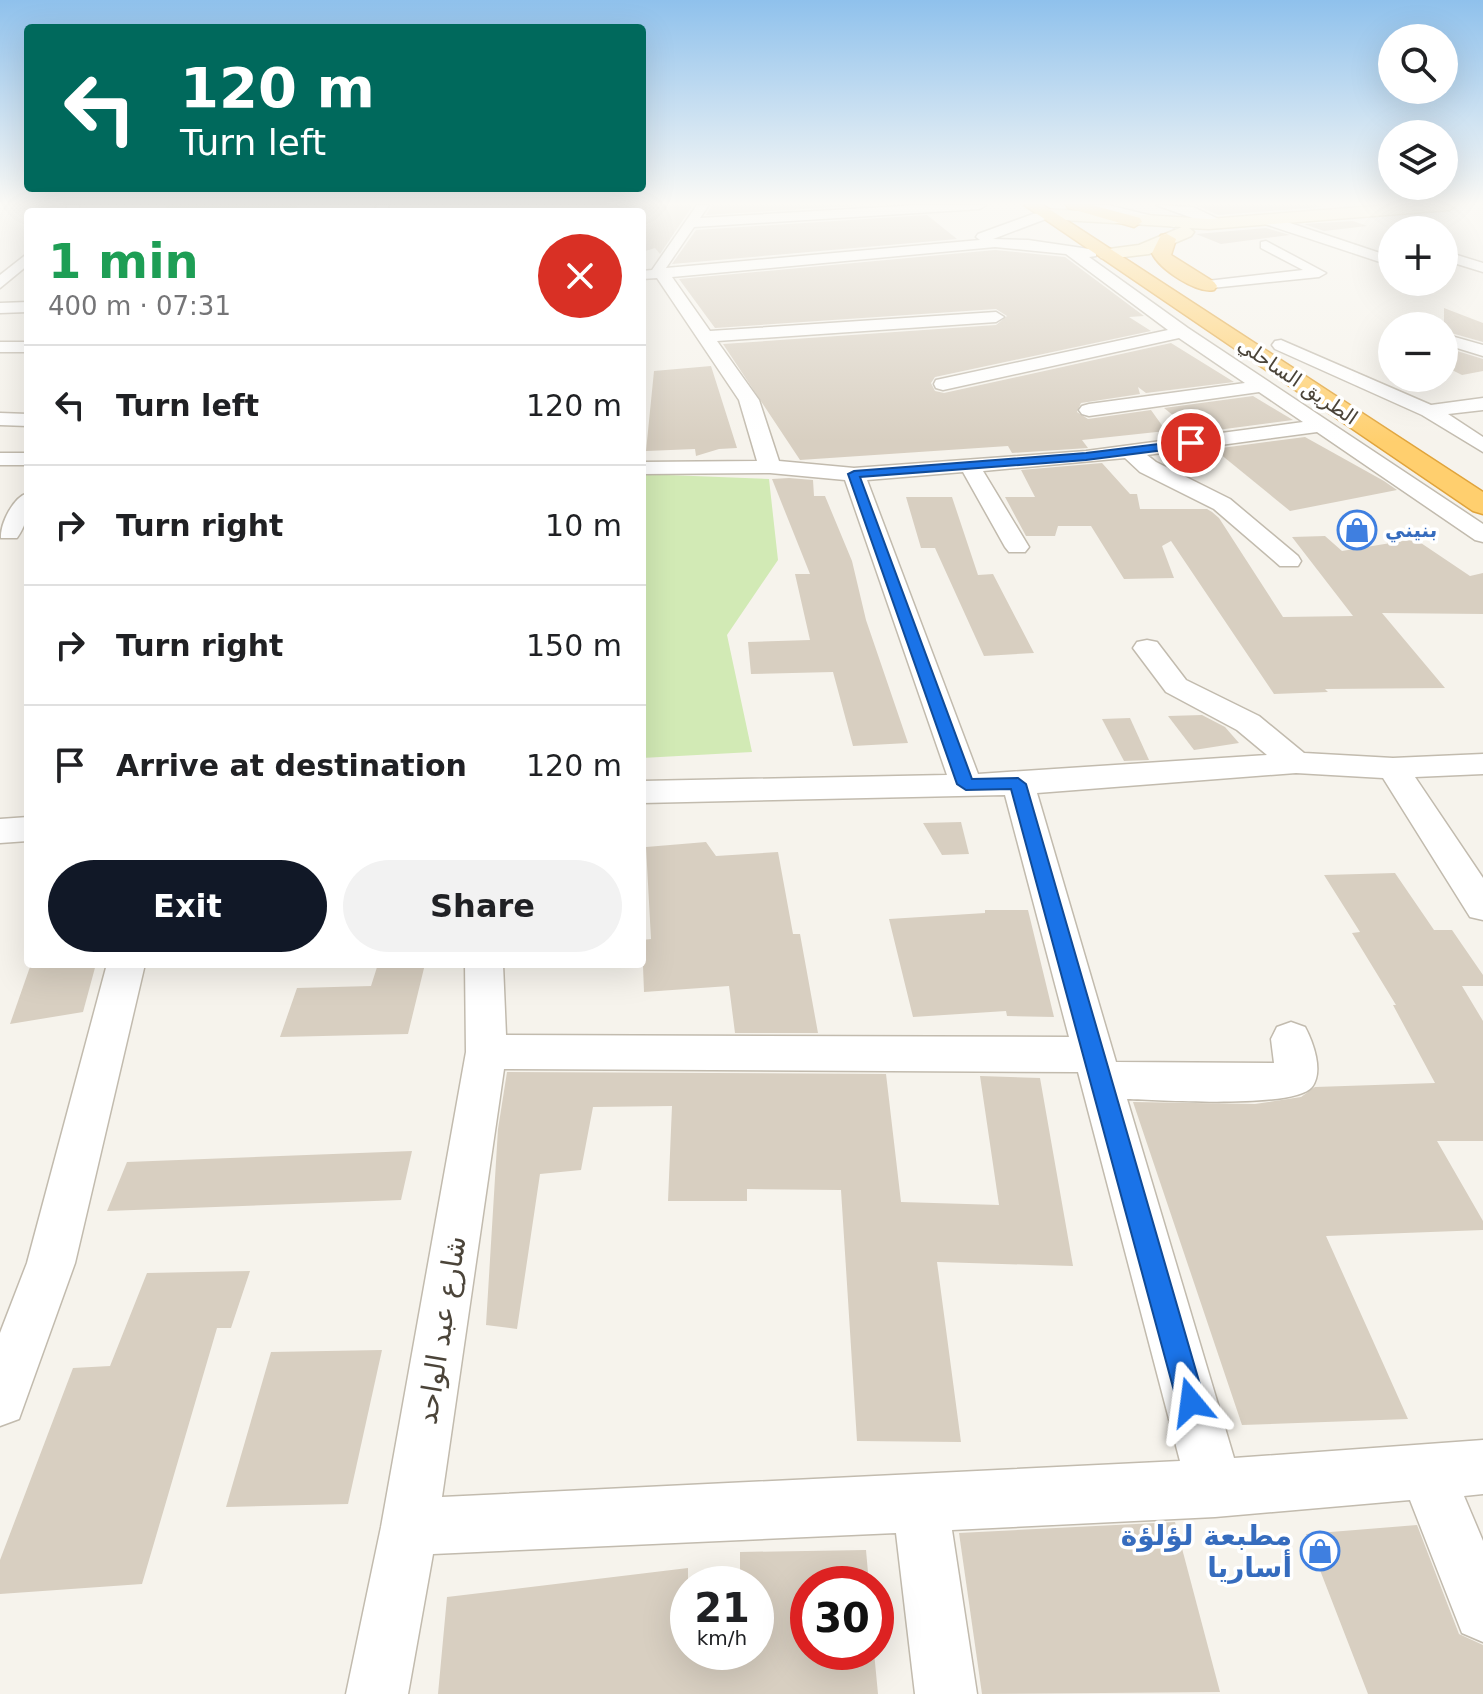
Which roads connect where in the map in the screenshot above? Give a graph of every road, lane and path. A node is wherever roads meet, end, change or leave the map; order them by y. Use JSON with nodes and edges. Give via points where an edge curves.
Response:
{"nodes":[{"id":1,"x":664,"y":284,"type":"edge"},
{"id":2,"x":1117,"y":284,"type":"edge"},
{"id":3,"x":1152,"y":284,"type":"edge"},
{"id":4,"x":1183,"y":284,"type":"edge"},
{"id":5,"x":1204,"y":284,"type":"edge"},
{"id":6,"x":1224,"y":284,"type":"edge"},
{"id":7,"x":1207,"y":286,"type":"junction"},
{"id":8,"x":675,"y":294,"type":"junction"},
{"id":9,"x":653,"y":295,"type":"dead end"},
{"id":10,"x":1234,"y":302,"type":"dead end"},
{"id":11,"x":0,"y":305,"type":"edge"},
{"id":12,"x":24,"y":305,"type":"edge"},
{"id":13,"x":996,"y":317,"type":"dead end"},
{"id":14,"x":1182,"y":332,"type":"junction"},
{"id":15,"x":708,"y":336,"type":"junction"},
{"id":16,"x":1458,"y":343,"type":"edge"},
{"id":17,"x":1281,"y":345,"type":"junction"},
{"id":18,"x":0,"y":347,"type":"edge"},
{"id":19,"x":24,"y":347,"type":"edge"},
{"id":20,"x":1483,"y":351,"type":"edge"},
{"id":21,"x":943,"y":384,"type":"dead end"},
{"id":22,"x":1262,"y":386,"type":"junction"},
{"id":23,"x":1483,"y":404,"type":"edge"},
{"id":24,"x":1089,"y":410,"type":"dead end"},
{"id":25,"x":1429,"y":411,"type":"junction"},
{"id":26,"x":0,"y":419,"type":"edge"},
{"id":27,"x":24,"y":420,"type":"edge"},
{"id":28,"x":1320,"y":426,"type":"junction"},
{"id":29,"x":1413,"y":429,"type":"joint"},
{"id":30,"x":1483,"y":446,"type":"edge"},
{"id":31,"x":1131,"y":452,"type":"junction"},
{"id":32,"x":1483,"y":458,"type":"edge"},
{"id":33,"x":0,"y":459,"type":"edge"},
{"id":34,"x":24,"y":459,"type":"edge"},
{"id":35,"x":969,"y":465,"type":"junction"},
{"id":36,"x":770,"y":467,"type":"junction"},
{"id":37,"x":646,"y":468,"type":"edge"},
{"id":38,"x":854,"y":474,"type":"junction"},
{"id":39,"x":1483,"y":505,"type":"edge"},
{"id":40,"x":24,"y":508,"type":"edge"},
{"id":41,"x":12,"y":533,"type":"edge"},
{"id":42,"x":1483,"y":535,"type":"edge"},
{"id":43,"x":1017,"y":547,"type":"dead end"},
{"id":44,"x":1289,"y":561,"type":"dead end"},
{"id":45,"x":1147,"y":648,"type":"dead end"},
{"id":46,"x":1296,"y":763,"type":"junction"},
{"id":47,"x":1483,"y":764,"type":"edge"},
{"id":48,"x":1393,"y":768,"type":"junction"},
{"id":49,"x":966,"y":784,"type":"junction"},
{"id":50,"x":1018,"y":784,"type":"junction"},
{"id":51,"x":646,"y":792,"type":"edge"},
{"id":52,"x":24,"y":829,"type":"edge"},
{"id":53,"x":0,"y":831,"type":"edge"},
{"id":54,"x":1483,"y":907,"type":"edge"},
{"id":55,"x":125,"y":968,"type":"edge"},
{"id":56,"x":484,"y":968,"type":"edge"},
{"id":57,"x":1291,"y":1039,"type":"dead end"},
{"id":58,"x":486,"y":1052,"type":"junction"},
{"id":59,"x":1097,"y":1068,"type":"junction"},
{"id":60,"x":0,"y":1400,"type":"edge"},
{"id":61,"x":1483,"y":1467,"type":"edge"},
{"id":62,"x":1426,"y":1472,"type":"junction"},
{"id":63,"x":1215,"y":1489,"type":"junction"},
{"id":64,"x":921,"y":1506,"type":"junction"},
{"id":65,"x":409,"y":1527,"type":"junction"},
{"id":66,"x":1483,"y":1612,"type":"edge"},
{"id":67,"x":377,"y":1694,"type":"edge"},
{"id":68,"x":946,"y":1694,"type":"edge"}],
"edges":[{"from":1,"to":8,"type":"street"},
{"from":2,"to":14,"type":"street"},
{"from":3,"to":39,"type":"highway","name":"الطريق الساحلي"},
{"from":4,"to":17,"type":"highway","name":"الطريق الساحلي"},
{"from":5,"to":7,"type":"highway"},
{"from":6,"to":7,"type":"street"},
{"from":7,"to":10,"type":"highway"},
{"from":8,"to":9,"type":"street"},
{"from":8,"to":15,"type":"street"},
{"from":11,"to":12,"type":"street"},
{"from":13,"to":15,"type":"street"},
{"from":14,"to":21,"type":"street"},
{"from":14,"to":22,"type":"street"},
{"from":15,"to":36,"type":"street","via":[[749,400]]},
{"from":16,"to":20,"type":"street"},
{"from":17,"to":25,"type":"street"},
{"from":17,"to":29,"type":"highway","name":"الطريق الساحلي"},
{"from":18,"to":19,"type":"street"},
{"from":22,"to":24,"type":"street"},
{"from":22,"to":28,"type":"street"},
{"from":23,"to":25,"type":"street"},
{"from":25,"to":30,"type":"street"},
{"from":26,"to":27,"type":"street"},
{"from":28,"to":31,"type":"street"},
{"from":28,"to":42,"type":"street"},
{"from":29,"to":32,"type":"street"},
{"from":31,"to":35,"type":"street"},
{"from":31,"to":44,"type":"street","via":[[1148,467],[1231,511]]},
{"from":33,"to":34,"type":"street"},
{"from":35,"to":38,"type":"street"},
{"from":35,"to":43,"type":"street"},
{"from":36,"to":37,"type":"street"},
{"from":36,"to":38,"type":"street"},
{"from":38,"to":49,"type":"street"},
{"from":40,"to":41,"type":"street"},
{"from":45,"to":46,"type":"street","via":[[1176,686],[1248,723]]},
{"from":46,"to":48,"type":"street"},
{"from":46,"to":50,"type":"street"},
{"from":47,"to":48,"type":"street"},
{"from":48,"to":54,"type":"street"},
{"from":49,"to":50,"type":"street"},
{"from":49,"to":51,"type":"street"},
{"from":50,"to":59,"type":"street"},
{"from":52,"to":53,"type":"street"},
{"from":55,"to":60,"type":"street","via":[[51,1263]]},
{"from":56,"to":58,"type":"street","name":"شارع عبد الواحد"},
{"from":57,"to":59,"type":"street","via":[[1297,1075],[1290,1080],[1234,1083]]},
{"from":58,"to":59,"type":"street"},
{"from":58,"to":65,"type":"street","name":"شارع عبد الواحد"},
{"from":59,"to":63,"type":"street"},
{"from":61,"to":62,"type":"street"},
{"from":62,"to":63,"type":"street"},
{"from":62,"to":66,"type":"street"},
{"from":63,"to":64,"type":"street"},
{"from":64,"to":65,"type":"street"},
{"from":64,"to":68,"type":"street"},
{"from":65,"to":67,"type":"street","name":"شارع عبد الواحد"}]}
